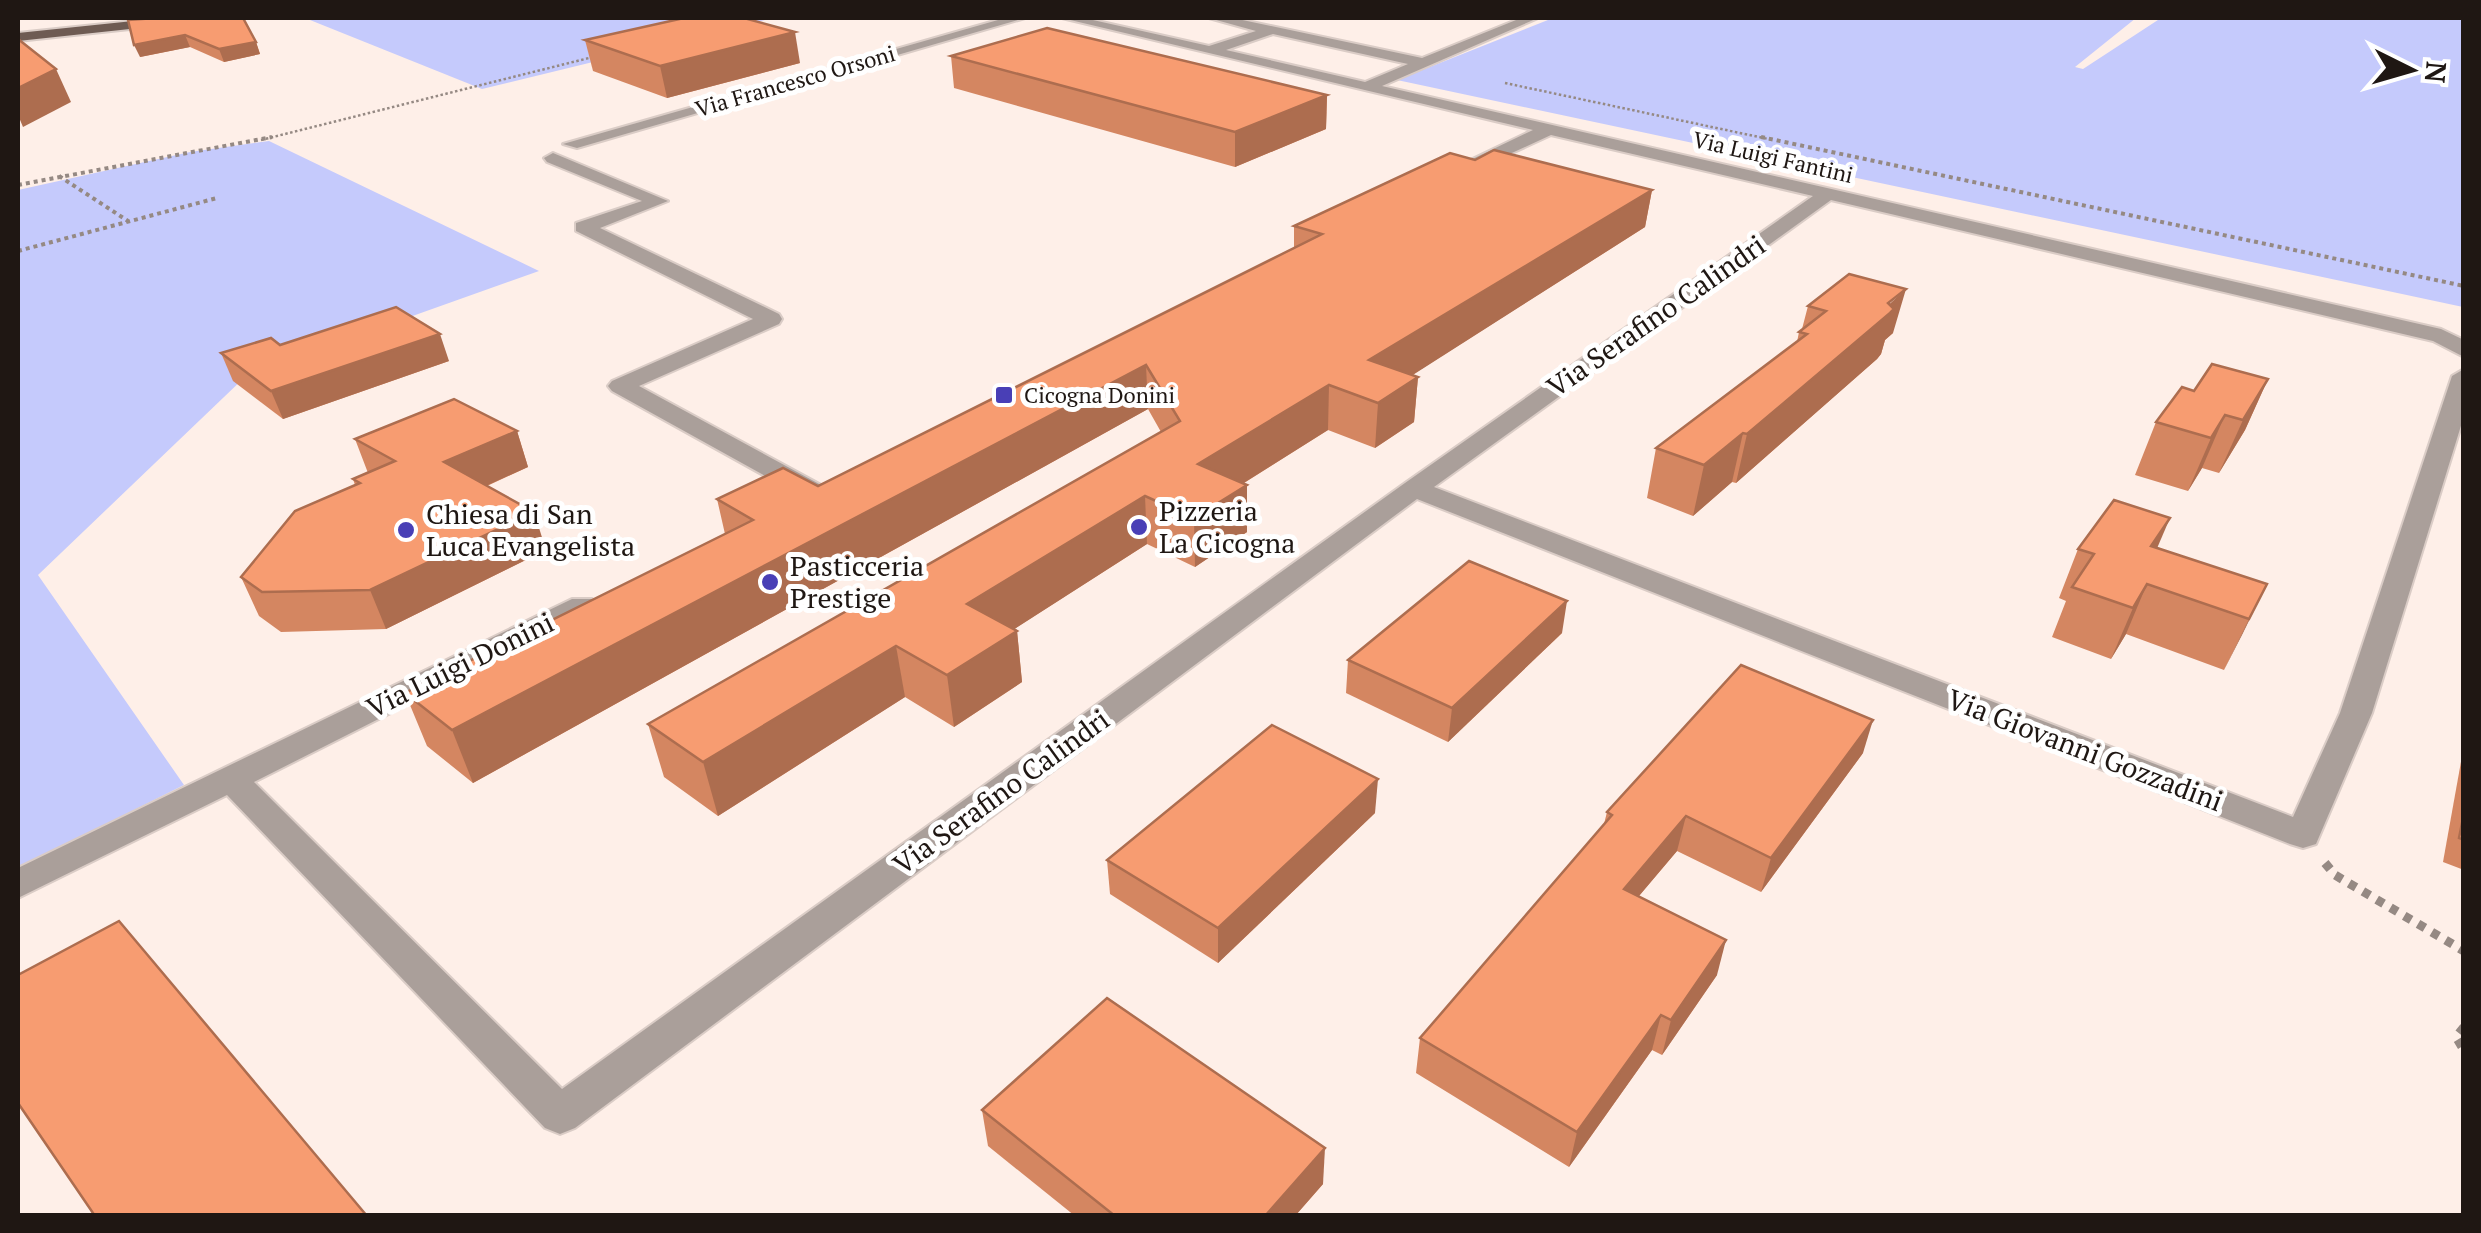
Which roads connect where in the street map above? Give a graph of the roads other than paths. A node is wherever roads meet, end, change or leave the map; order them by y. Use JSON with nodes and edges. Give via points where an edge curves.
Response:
{"nodes":[{"id":1,"x":195,"y":18,"type":"edge"},
{"id":2,"x":1018,"y":18,"type":"edge"},
{"id":3,"x":1069,"y":18,"type":"edge"},
{"id":4,"x":1216,"y":18,"type":"edge"},
{"id":5,"x":1298,"y":18,"type":"edge"},
{"id":6,"x":1532,"y":18,"type":"edge"},
{"id":7,"x":1269,"y":29,"type":"junction"},
{"id":8,"x":18,"y":37,"type":"edge"},
{"id":9,"x":1209,"y":51,"type":"junction"},
{"id":10,"x":1424,"y":63,"type":"junction"},
{"id":11,"x":1366,"y":88,"type":"junction"},
{"id":12,"x":1549,"y":130,"type":"junction"},
{"id":13,"x":1442,"y":180,"type":"edge"},
{"id":14,"x":1826,"y":195,"type":"junction"},
{"id":15,"x":2464,"y":350,"type":"edge"},
{"id":16,"x":2464,"y":376,"type":"edge"},
{"id":17,"x":1414,"y":489,"type":"junction"},
{"id":18,"x":778,"y":510,"type":"edge"},
{"id":19,"x":601,"y":596,"type":"edge"},
{"id":20,"x":229,"y":778,"type":"junction"},
{"id":21,"x":18,"y":884,"type":"edge"}],
"edges":[{"from":1,"to":8,"type":"main road"},
{"from":2,"to":18,"type":"street","name":"Via Francesco Orsoni","via":[[562,151],[659,201],[583,226],[771,319],[620,386],[823,488]]},
{"from":3,"to":9,"type":"street","name":"Via Luigi Fantini"},
{"from":4,"to":7,"type":"street"},
{"from":5,"to":7,"type":"street"},
{"from":6,"to":10,"type":"street"},
{"from":7,"to":9,"type":"street"},
{"from":7,"to":10,"type":"street"},
{"from":9,"to":11,"type":"street","name":"Via Luigi Fantini"},
{"from":10,"to":11,"type":"street"},
{"from":11,"to":12,"type":"street","name":"Via Luigi Fantini"},
{"from":12,"to":13,"type":"street"},
{"from":12,"to":14,"type":"street","name":"Via Luigi Fantini"},
{"from":14,"to":15,"type":"street","name":"Via Luigi Fantini","via":[[2441,336]]},
{"from":14,"to":17,"type":"street","name":"Via Serafino Calindri"},
{"from":16,"to":17,"type":"street","name":"Via Giovanni Gozzadini","via":[[2356,714],[2303,835]]},
{"from":17,"to":20,"type":"street","name":"Via Serafino Calindri","via":[[560,1115]]},
{"from":19,"to":20,"type":"street","name":"Via Luigi Donini"},
{"from":20,"to":21,"type":"street","name":"Via Luigi Donini"}]}
